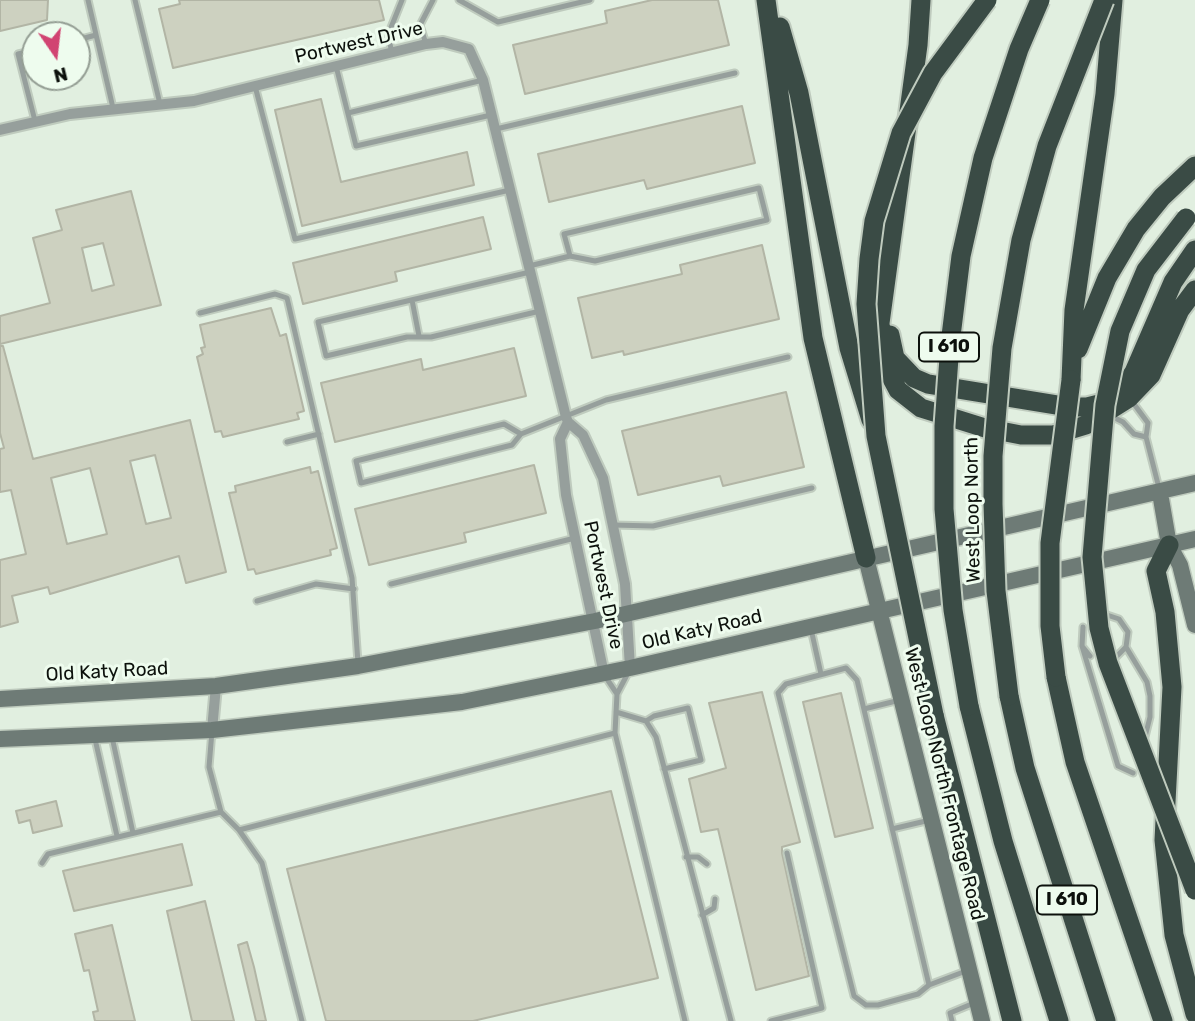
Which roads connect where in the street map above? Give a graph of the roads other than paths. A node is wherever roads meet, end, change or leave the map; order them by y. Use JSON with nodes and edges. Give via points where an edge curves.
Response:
{"nodes":[{"id":1,"x":88,"y":0,"type":"edge"},
{"id":2,"x":135,"y":0,"type":"edge"},
{"id":3,"x":402,"y":0,"type":"edge"},
{"id":4,"x":433,"y":0,"type":"edge"},
{"id":5,"x":459,"y":0,"type":"edge"},
{"id":6,"x":557,"y":0,"type":"edge"},
{"id":7,"x":590,"y":0,"type":"edge"},
{"id":8,"x":768,"y":0,"type":"edge"},
{"id":9,"x":921,"y":0,"type":"edge"},
{"id":10,"x":933,"y":0,"type":"edge"},
{"id":11,"x":987,"y":0,"type":"edge"},
{"id":12,"x":1040,"y":0,"type":"edge"},
{"id":13,"x":1104,"y":0,"type":"edge"},
{"id":14,"x":1113,"y":0,"type":"edge"},
{"id":15,"x":551,"y":9,"type":"junction"},
{"id":16,"x":96,"y":35,"type":"junction"},
{"id":17,"x":91,"y":36,"type":"edge"},
{"id":18,"x":426,"y":44,"type":"junction"},
{"id":19,"x":392,"y":53,"type":"junction"},
{"id":20,"x":336,"y":66,"type":"junction"},
{"id":21,"x":735,"y":73,"type":"dead end"},
{"id":22,"x":483,"y":80,"type":"junction"},
{"id":23,"x":255,"y":86,"type":"junction"},
{"id":24,"x":27,"y":91,"type":"edge"},
{"id":25,"x":160,"y":104,"type":"junction"},
{"id":26,"x":113,"y":108,"type":"junction"},
{"id":27,"x":348,"y":113,"type":"junction"},
{"id":28,"x":492,"y":114,"type":"junction"},
{"id":29,"x":35,"y":121,"type":"junction"},
{"id":30,"x":495,"y":129,"type":"junction"},
{"id":31,"x":0,"y":130,"type":"edge"},
{"id":32,"x":1195,"y":166,"type":"edge"},
{"id":33,"x":510,"y":190,"type":"junction"},
{"id":34,"x":1195,"y":209,"type":"edge"},
{"id":35,"x":1195,"y":250,"type":"edge"},
{"id":36,"x":570,"y":256,"type":"junction"},
{"id":37,"x":530,"y":269,"type":"junction"},
{"id":38,"x":1195,"y":290,"type":"edge"},
{"id":39,"x":412,"y":300,"type":"junction"},
{"id":40,"x":540,"y":311,"type":"junction"},
{"id":41,"x":200,"y":313,"type":"dead end"},
{"id":42,"x":419,"y":336,"type":"junction"},
{"id":43,"x":788,"y":357,"type":"dead end"},
{"id":44,"x":1073,"y":360,"type":"junction"},
{"id":45,"x":1125,"y":394,"type":"junction"},
{"id":46,"x":1105,"y":415,"type":"junction"},
{"id":47,"x":567,"y":420,"type":"junction"},
{"id":48,"x":319,"y":434,"type":"junction"},
{"id":49,"x":521,"y":434,"type":"junction"},
{"id":50,"x":876,"y":436,"type":"junction"},
{"id":51,"x":1146,"y":437,"type":"junction"},
{"id":52,"x":287,"y":442,"type":"dead end"},
{"id":53,"x":1195,"y":483,"type":"edge"},
{"id":54,"x":812,"y":488,"type":"dead end"},
{"id":55,"x":1160,"y":493,"type":"junction"},
{"id":56,"x":613,"y":525,"type":"junction"},
{"id":57,"x":575,"y":538,"type":"junction"},
{"id":58,"x":1195,"y":539,"type":"edge"},
{"id":59,"x":1168,"y":545,"type":"junction"},
{"id":60,"x":866,"y":558,"type":"junction"},
{"id":61,"x":391,"y":584,"type":"dead end"},
{"id":62,"x":354,"y":589,"type":"junction"},
{"id":63,"x":257,"y":601,"type":"dead end"},
{"id":64,"x":879,"y":611,"type":"junction"},
{"id":65,"x":626,"y":614,"type":"junction"},
{"id":66,"x":1104,"y":614,"type":"dead end"},
{"id":67,"x":594,"y":621,"type":"junction"},
{"id":68,"x":1195,"y":625,"type":"edge"},
{"id":69,"x":810,"y":627,"type":"junction"},
{"id":70,"x":1083,"y":627,"type":"dead end"},
{"id":71,"x":1082,"y":646,"type":"junction"},
{"id":72,"x":1126,"y":647,"type":"junction"},
{"id":73,"x":1090,"y":656,"type":"dead end"},
{"id":74,"x":1114,"y":659,"type":"dead end"},
{"id":75,"x":358,"y":666,"type":"junction"},
{"id":76,"x":630,"y":668,"type":"junction"},
{"id":77,"x":604,"y":674,"type":"junction"},
{"id":78,"x":821,"y":674,"type":"junction"},
{"id":79,"x":216,"y":686,"type":"junction"},
{"id":80,"x":617,"y":694,"type":"junction"},
{"id":81,"x":0,"y":699,"type":"edge"},
{"id":82,"x":900,"y":700,"type":"junction"},
{"id":83,"x":864,"y":709,"type":"junction"},
{"id":84,"x":616,"y":712,"type":"junction"},
{"id":85,"x":646,"y":721,"type":"junction"},
{"id":86,"x":212,"y":730,"type":"junction"},
{"id":87,"x":615,"y":733,"type":"junction"},
{"id":88,"x":103,"y":735,"type":"junction"},
{"id":89,"x":0,"y":739,"type":"edge"},
{"id":90,"x":1144,"y":741,"type":"dead end"},
{"id":91,"x":664,"y":769,"type":"junction"},
{"id":92,"x":1133,"y":773,"type":"dead end"},
{"id":93,"x":220,"y":812,"type":"junction"},
{"id":94,"x":930,"y":820,"type":"junction"},
{"id":95,"x":892,"y":829,"type":"junction"},
{"id":96,"x":239,"y":831,"type":"junction"},
{"id":97,"x":133,"y":833,"type":"junction"},
{"id":98,"x":117,"y":836,"type":"junction"},
{"id":99,"x":787,"y":853,"type":"dead end"},
{"id":100,"x":686,"y":857,"type":"junction"},
{"id":101,"x":42,"y":863,"type":"dead end"},
{"id":102,"x":707,"y":864,"type":"dead end"},
{"id":103,"x":1195,"y":890,"type":"edge"},
{"id":104,"x":715,"y":899,"type":"dead end"},
{"id":105,"x":702,"y":915,"type":"junction"},
{"id":106,"x":1029,"y":921,"type":"junction"},
{"id":107,"x":1087,"y":958,"type":"junction"},
{"id":108,"x":969,"y":970,"type":"junction"},
{"id":109,"x":929,"y":985,"type":"junction"},
{"id":110,"x":977,"y":1002,"type":"junction"},
{"id":111,"x":1195,"y":1014,"type":"edge"},
{"id":112,"x":1011,"y":1016,"type":"edge"},
{"id":113,"x":302,"y":1021,"type":"edge"},
{"id":114,"x":684,"y":1021,"type":"edge"},
{"id":115,"x":731,"y":1021,"type":"edge"},
{"id":116,"x":771,"y":1021,"type":"edge"},
{"id":117,"x":952,"y":1021,"type":"edge"},
{"id":118,"x":982,"y":1021,"type":"edge"},
{"id":119,"x":1047,"y":1021,"type":"edge"},
{"id":120,"x":1059,"y":1021,"type":"edge"},
{"id":121,"x":1106,"y":1021,"type":"edge"},
{"id":122,"x":1116,"y":1021,"type":"edge"},
{"id":123,"x":1163,"y":1021,"type":"edge"}],
"edges":[{"from":1,"to":16,"type":"lane"},
{"from":2,"to":25,"type":"lane"},
{"from":3,"to":19,"type":"lane","via":[[388,35]]},
{"from":4,"to":18,"type":"lane","via":[[420,25]]},
{"from":5,"to":15,"type":"lane","via":[[498,22]]},
{"from":6,"to":15,"type":"lane"},
{"from":7,"to":15,"type":"lane"},
{"from":8,"to":50,"type":"highway","bridge":true,"via":[[793,65],[849,348]]},
{"from":8,"to":60,"type":"highway","via":[[810,324]]},
{"from":9,"to":46,"type":"highway","via":[[880,324],[889,377],[921,408],[1021,435],[1053,435]]},
{"from":10,"to":45,"type":"highway","via":[[890,326],[895,358],[914,378],[928,384],[1069,407],[1087,407]]},
{"from":11,"to":50,"type":"highway","bridge":true,"via":[[952,44],[916,102],[880,197],[866,304]]},
{"from":12,"to":106,"type":"highway","name":"West Loop North","number":"I 610","bridge":true,"via":[[983,158],[961,256],[944,426],[944,509],[953,610],[969,706]]},
{"from":13,"to":107,"type":"highway","name":"West Loop North","number":"I 610","bridge":true,"via":[[1068,87],[1033,194],[1002,348],[993,504],[997,602],[1009,696],[1025,768]]},
{"from":14,"to":44,"type":"highway","via":[[1074,310]]},
{"from":16,"to":17,"type":"lane"},
{"from":16,"to":26,"type":"lane"},
{"from":18,"to":19,"type":"street","name":"Portwest Drive"},
{"from":18,"to":22,"type":"street","name":"Portwest Drive","via":[[443,42],[470,49]]},
{"from":19,"to":20,"type":"street","name":"Portwest Drive"},
{"from":20,"to":23,"type":"street","name":"Portwest Drive"},
{"from":20,"to":27,"type":"lane"},
{"from":21,"to":30,"type":"lane"},
{"from":22,"to":27,"type":"lane"},
{"from":22,"to":28,"type":"street","name":"Portwest Drive"},
{"from":23,"to":25,"type":"street","name":"Portwest Drive"},
{"from":23,"to":33,"type":"lane","via":[[295,239]]},
{"from":24,"to":29,"type":"lane"},
{"from":25,"to":26,"type":"street","name":"Portwest Drive"},
{"from":26,"to":29,"type":"street","name":"Portwest Drive"},
{"from":27,"to":28,"type":"lane","via":[[356,146]]},
{"from":28,"to":30,"type":"street","name":"Portwest Drive"},
{"from":29,"to":31,"type":"street","name":"Portwest Drive"},
{"from":30,"to":33,"type":"street","name":"Portwest Drive"},
{"from":32,"to":44,"type":"highway","via":[[1147,214],[1125,246]]},
{"from":33,"to":37,"type":"street","name":"Portwest Drive"},
{"from":34,"to":103,"type":"highway","bridge":true,"via":[[1146,270],[1120,331],[1105,405],[1092,557],[1099,628],[1108,663]]},
{"from":35,"to":45,"type":"highway","via":[[1173,282]]},
{"from":36,"to":36,"type":"lane","via":[[595,261],[767,220],[759,188],[564,234]]},
{"from":36,"to":37,"type":"lane"},
{"from":37,"to":39,"type":"lane"},
{"from":37,"to":40,"type":"street","name":"Portwest Drive"},
{"from":38,"to":45,"type":"highway","via":[[1180,310],[1151,375]]},
{"from":39,"to":42,"type":"lane"},
{"from":39,"to":42,"type":"lane","via":[[318,323],[326,356]]},
{"from":40,"to":42,"type":"lane"},
{"from":40,"to":47,"type":"street","name":"Portwest Drive"},
{"from":41,"to":48,"type":"lane","via":[[275,294],[287,298]]},
{"from":43,"to":47,"type":"lane","via":[[606,400]]},
{"from":44,"to":123,"type":"highway","bridge":true,"via":[[1050,543],[1050,626],[1056,677],[1075,762]]},
{"from":45,"to":46,"type":"highway"},
{"from":45,"to":51,"type":"lane","via":[[1148,423]]},
{"from":46,"to":51,"type":"lane"},
{"from":47,"to":49,"type":"lane"},
{"from":47,"to":56,"type":"street","name":"Portwest Drive","via":[[583,435],[603,478]]},
{"from":47,"to":57,"type":"street","name":"Portwest Drive","via":[[559,439]]},
{"from":48,"to":52,"type":"lane"},
{"from":48,"to":62,"type":"lane"},
{"from":49,"to":49,"type":"lane","via":[[504,424],[356,461],[361,483],[512,445]]},
{"from":50,"to":112,"type":"highway","bridge":true,"via":[[934,715]]},
{"from":51,"to":55,"type":"lane"},
{"from":53,"to":55,"type":"main road","name":"Old Katy Road"},
{"from":54,"to":56,"type":"lane","via":[[653,526]]},
{"from":55,"to":59,"type":"main road"},
{"from":55,"to":60,"type":"main road","name":"Old Katy Road"},
{"from":56,"to":65,"type":"street","name":"Portwest Drive"},
{"from":57,"to":61,"type":"lane"},
{"from":57,"to":67,"type":"street","name":"Portwest Drive"},
{"from":58,"to":59,"type":"main road","name":"Old Katy Road"},
{"from":59,"to":64,"type":"main road","name":"Old Katy Road"},
{"from":59,"to":68,"type":"main road","via":[[1180,565]]},
{"from":59,"to":111,"type":"highway","via":[[1156,571],[1166,612],[1172,687],[1164,840],[1174,935]]},
{"from":60,"to":64,"type":"main road","name":"West Loop North Frontage Road"},
{"from":60,"to":65,"type":"main road","name":"Old Katy Road"},
{"from":62,"to":63,"type":"lane","via":[[308,585]]},
{"from":62,"to":75,"type":"lane"},
{"from":64,"to":69,"type":"main road","name":"Old Katy Road"},
{"from":64,"to":82,"type":"main road","name":"West Loop North Frontage Road"},
{"from":65,"to":67,"type":"main road","name":"Old Katy Road"},
{"from":65,"to":76,"type":"street","name":"Portwest Drive"},
{"from":66,"to":72,"type":"lane","via":[[1125,625]]},
{"from":67,"to":75,"type":"main road","name":"Old Katy Road"},
{"from":67,"to":77,"type":"street","name":"Portwest Drive"},
{"from":69,"to":76,"type":"main road","name":"Old Katy Road"},
{"from":69,"to":78,"type":"lane"},
{"from":70,"to":71,"type":"lane"},
{"from":71,"to":73,"type":"lane"},
{"from":71,"to":92,"type":"lane","via":[[1118,766]]},
{"from":72,"to":74,"type":"lane"},
{"from":72,"to":90,"type":"lane","via":[[1150,696]]},
{"from":75,"to":79,"type":"main road","name":"Old Katy Road"},
{"from":76,"to":77,"type":"main road","name":"Old Katy Road"},
{"from":76,"to":80,"type":"lane"},
{"from":77,"to":80,"type":"lane"},
{"from":77,"to":86,"type":"main road","name":"Old Katy Road","via":[[462,702]]},
{"from":78,"to":83,"type":"lane","via":[[852,670]]},
{"from":78,"to":109,"type":"lane","via":[[786,684],[778,693],[854,996],[877,1005],[918,994]]},
{"from":79,"to":81,"type":"main road","name":"Old Katy Road"},
{"from":79,"to":86,"type":"street"},
{"from":80,"to":84,"type":"lane"},
{"from":82,"to":83,"type":"lane"},
{"from":82,"to":94,"type":"main road","name":"West Loop North Frontage Road"},
{"from":83,"to":95,"type":"lane"},
{"from":84,"to":85,"type":"lane"},
{"from":84,"to":87,"type":"lane"},
{"from":85,"to":91,"type":"lane","via":[[656,737]]},
{"from":85,"to":91,"type":"lane","via":[[688,708],[701,760]]},
{"from":86,"to":88,"type":"main road","name":"Old Katy Road"},
{"from":86,"to":93,"type":"lane","via":[[209,767]]},
{"from":87,"to":96,"type":"lane"},
{"from":87,"to":114,"type":"lane"},
{"from":88,"to":89,"type":"main road","name":"Old Katy Road"},
{"from":88,"to":97,"type":"lane"},
{"from":88,"to":98,"type":"lane"},
{"from":91,"to":100,"type":"lane"},
{"from":93,"to":96,"type":"lane"},
{"from":93,"to":97,"type":"lane"},
{"from":94,"to":95,"type":"lane"},
{"from":94,"to":108,"type":"main road","name":"West Loop North Frontage Road"},
{"from":95,"to":109,"type":"lane"},
{"from":96,"to":113,"type":"lane","via":[[262,863]]},
{"from":97,"to":98,"type":"lane"},
{"from":98,"to":101,"type":"lane","via":[[48,853]]},
{"from":99,"to":116,"type":"lane","via":[[822,1008]]},
{"from":100,"to":102,"type":"lane","via":[[698,857]]},
{"from":100,"to":105,"type":"lane"},
{"from":104,"to":105,"type":"lane","via":[[714,908]]},
{"from":105,"to":115,"type":"lane"},
{"from":106,"to":119,"type":"highway"},
{"from":106,"to":120,"type":"highway","name":"West Loop North","number":"I 610"},
{"from":107,"to":121,"type":"highway","name":"West Loop North","number":"I 610"},
{"from":107,"to":122,"type":"highway"},
{"from":108,"to":109,"type":"lane"},
{"from":108,"to":110,"type":"main road","name":"West Loop North Frontage Road"},
{"from":110,"to":117,"type":"lane","via":[[950,1013]]},
{"from":110,"to":118,"type":"main road","name":"West Loop North Frontage Road"}]}
